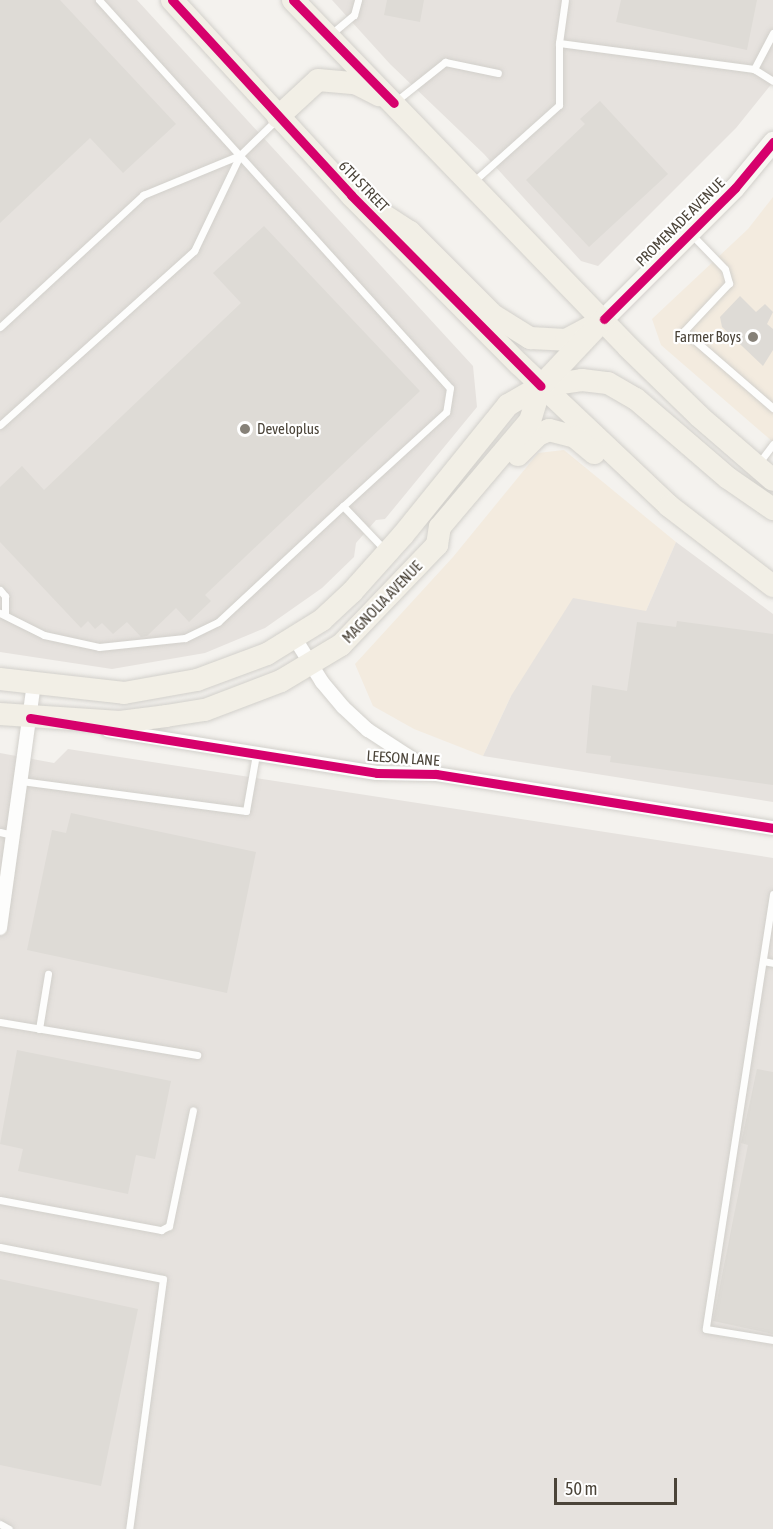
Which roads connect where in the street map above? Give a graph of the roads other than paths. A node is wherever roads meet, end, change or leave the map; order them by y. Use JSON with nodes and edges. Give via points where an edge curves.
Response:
{"nodes":[{"id":1,"x":99,"y":0,"type":"edge"},
{"id":2,"x":172,"y":0,"type":"edge"},
{"id":3,"x":293,"y":0,"type":"edge"},
{"id":4,"x":358,"y":0,"type":"edge"},
{"id":5,"x":565,"y":0,"type":"edge"},
{"id":6,"x":773,"y":33,"type":"edge"},
{"id":7,"x":329,"y":36,"type":"junction"},
{"id":8,"x":559,"y":43,"type":"junction"},
{"id":9,"x":754,"y":69,"type":"junction"},
{"id":10,"x":498,"y":73,"type":"dead end"},
{"id":11,"x":773,"y":81,"type":"edge"},
{"id":12,"x":394,"y":103,"type":"junction"},
{"id":13,"x":278,"y":117,"type":"junction"},
{"id":14,"x":773,"y":142,"type":"edge"},
{"id":15,"x":240,"y":155,"type":"junction"},
{"id":16,"x":472,"y":183,"type":"junction"},
{"id":17,"x":351,"y":195,"type":"junction"},
{"id":18,"x":690,"y":233,"type":"junction"},
{"id":19,"x":604,"y":319,"type":"junction"},
{"id":20,"x":0,"y":327,"type":"edge"},
{"id":21,"x":541,"y":386,"type":"junction"},
{"id":22,"x":773,"y":408,"type":"edge"},
{"id":23,"x":0,"y":425,"type":"edge"},
{"id":24,"x":773,"y":444,"type":"edge"},
{"id":25,"x":764,"y":473,"type":"edge"},
{"id":26,"x":343,"y":506,"type":"junction"},
{"id":27,"x":669,"y":507,"type":"junction"},
{"id":28,"x":773,"y":509,"type":"edge"},
{"id":29,"x":437,"y":545,"type":"junction"},
{"id":30,"x":388,"y":553,"type":"junction"},
{"id":31,"x":773,"y":586,"type":"edge"},
{"id":32,"x":0,"y":590,"type":"edge"},
{"id":33,"x":2,"y":614,"type":"edge"},
{"id":34,"x":294,"y":637,"type":"junction"},
{"id":35,"x":310,"y":663,"type":"junction"},
{"id":36,"x":0,"y":679,"type":"edge"},
{"id":37,"x":34,"y":684,"type":"junction"},
{"id":38,"x":0,"y":714,"type":"edge"},
{"id":39,"x":30,"y":718,"type":"junction"},
{"id":40,"x":256,"y":754,"type":"junction"},
{"id":41,"x":436,"y":774,"type":"junction"},
{"id":42,"x":21,"y":781,"type":"junction"},
{"id":43,"x":773,"y":828,"type":"edge"},
{"id":44,"x":6,"y":833,"type":"edge"},
{"id":45,"x":773,"y":894,"type":"edge"},
{"id":46,"x":0,"y":928,"type":"edge"},
{"id":47,"x":763,"y":961,"type":"junction"},
{"id":48,"x":773,"y":963,"type":"edge"},
{"id":49,"x":48,"y":974,"type":"dead end"},
{"id":50,"x":0,"y":1022,"type":"edge"},
{"id":51,"x":39,"y":1029,"type":"junction"},
{"id":52,"x":197,"y":1055,"type":"dead end"},
{"id":53,"x":193,"y":1110,"type":"dead end"},
{"id":54,"x":0,"y":1200,"type":"edge"},
{"id":55,"x":0,"y":1247,"type":"edge"},
{"id":56,"x":773,"y":1340,"type":"edge"},
{"id":57,"x":0,"y":1524,"type":"edge"},
{"id":58,"x":9,"y":1529,"type":"edge"},
{"id":59,"x":129,"y":1529,"type":"edge"}],
"edges":[{"from":1,"to":15,"type":"lane"},
{"from":2,"to":13,"type":"main road","name":"6TH STREET"},
{"from":3,"to":7,"type":"main road"},
{"from":4,"to":7,"type":"lane","via":[[354,15]]},
{"from":5,"to":8,"type":"lane"},
{"from":6,"to":9,"type":"lane"},
{"from":7,"to":12,"type":"main road"},
{"from":8,"to":9,"type":"lane"},
{"from":8,"to":16,"type":"lane","via":[[559,105]]},
{"from":9,"to":11,"type":"lane"},
{"from":10,"to":12,"type":"lane","via":[[445,62]]},
{"from":12,"to":13,"type":"main road","via":[[355,83],[318,80]]},
{"from":12,"to":16,"type":"main road"},
{"from":13,"to":15,"type":"lane"},
{"from":13,"to":17,"type":"main road","name":"6TH STREET"},
{"from":14,"to":18,"type":"main road","name":"PROMENADE AVENUE"},
{"from":15,"to":20,"type":"lane","via":[[143,195]]},
{"from":15,"to":23,"type":"lane","via":[[194,251]]},
{"from":15,"to":26,"type":"lane","via":[[450,388],[446,412]]},
{"from":16,"to":19,"type":"main road"},
{"from":17,"to":19,"type":"main road","via":[[410,232],[493,315],[530,338],[566,340]]},
{"from":17,"to":21,"type":"main road","name":"6TH STREET"},
{"from":18,"to":19,"type":"main road","name":"PROMENADE AVENUE"},
{"from":18,"to":22,"type":"lane","via":[[729,278],[684,331]]},
{"from":19,"to":21,"type":"main road","name":"MAGNOLIA AVENUE"},
{"from":19,"to":25,"type":"main road","via":[[700,417]]},
{"from":21,"to":27,"type":"main road"},
{"from":21,"to":28,"type":"main road","via":[[582,380],[608,383],[636,399],[728,478]]},
{"from":21,"to":29,"type":"main road","name":"MAGNOLIA AVENUE","via":[[530,421],[440,526]]},
{"from":21,"to":30,"type":"main road","name":"MAGNOLIA AVENUE","via":[[508,405]]},
{"from":24,"to":25,"type":"lane"},
{"from":26,"to":30,"type":"lane"},
{"from":26,"to":33,"type":"lane","via":[[218,622],[185,638],[99,647],[44,635]]},
{"from":27,"to":29,"type":"main road","via":[[621,477],[574,436],[549,430],[526,445],[454,534]]},
{"from":27,"to":31,"type":"main road"},
{"from":29,"to":35,"type":"main road","name":"MAGNOLIA AVENUE","via":[[341,645]]},
{"from":30,"to":34,"type":"main road","name":"MAGNOLIA AVENUE","via":[[322,620]]},
{"from":32,"to":33,"type":"lane","via":[[5,596]]},
{"from":34,"to":35,"type":"street","name":"LEESON LANE"},
{"from":34,"to":37,"type":"main road","name":"MAGNOLIA AVENUE","via":[[267,654],[197,680],[124,693]]},
{"from":35,"to":39,"type":"main road","name":"MAGNOLIA AVENUE","via":[[281,681],[205,710],[120,722]]},
{"from":35,"to":41,"type":"street","name":"LEESON LANE","via":[[343,707],[368,730]]},
{"from":36,"to":37,"type":"main road","name":"MAGNOLIA AVENUE"},
{"from":37,"to":39,"type":"street"},
{"from":38,"to":39,"type":"main road","name":"MAGNOLIA AVENUE"},
{"from":39,"to":40,"type":"street","name":"LEESON LANE"},
{"from":39,"to":42,"type":"street"},
{"from":40,"to":41,"type":"street","name":"LEESON LANE","via":[[377,772]]},
{"from":40,"to":42,"type":"lane","via":[[246,811]]},
{"from":41,"to":43,"type":"street","name":"LEESON LANE"},
{"from":42,"to":44,"type":"street"},
{"from":44,"to":46,"type":"street"},
{"from":45,"to":47,"type":"lane"},
{"from":47,"to":48,"type":"lane"},
{"from":47,"to":56,"type":"lane","via":[[706,1329]]},
{"from":49,"to":51,"type":"lane"},
{"from":50,"to":51,"type":"lane"},
{"from":51,"to":52,"type":"lane"},
{"from":53,"to":54,"type":"lane","via":[[169,1226],[161,1230]]},
{"from":55,"to":59,"type":"lane","via":[[163,1279]]},
{"from":57,"to":58,"type":"lane"}]}
